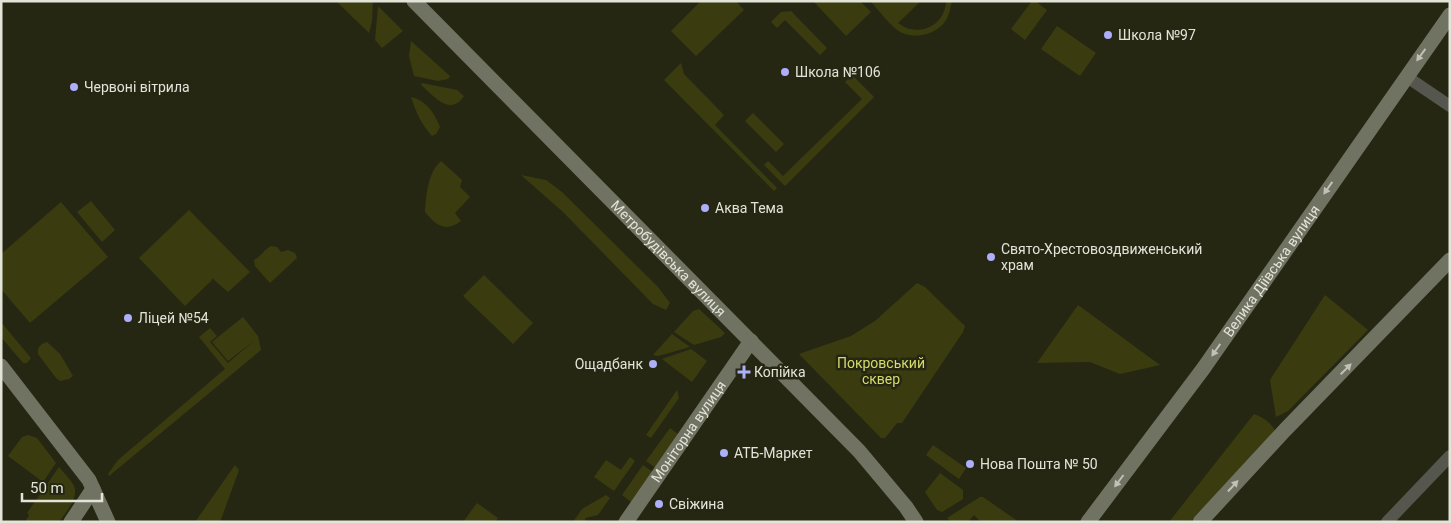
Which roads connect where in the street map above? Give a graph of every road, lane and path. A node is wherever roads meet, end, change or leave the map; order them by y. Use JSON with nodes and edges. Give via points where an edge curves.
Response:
{"nodes":[{"id":1,"x":414,"y":1,"type":"edge"},
{"id":2,"x":1450,"y":15,"type":"edge"},
{"id":3,"x":1408,"y":72,"type":"junction"},
{"id":4,"x":1450,"y":106,"type":"edge"},
{"id":5,"x":1450,"y":260,"type":"edge"},
{"id":6,"x":751,"y":341,"type":"junction"},
{"id":7,"x":1,"y":366,"type":"edge"},
{"id":8,"x":1450,"y":456,"type":"edge"},
{"id":9,"x":93,"y":489,"type":"junction"},
{"id":10,"x":71,"y":522,"type":"edge"},
{"id":11,"x":108,"y":522,"type":"edge"},
{"id":12,"x":626,"y":522,"type":"edge"},
{"id":13,"x":916,"y":522,"type":"edge"},
{"id":14,"x":1088,"y":522,"type":"edge"},
{"id":15,"x":1200,"y":522,"type":"edge"},
{"id":16,"x":1387,"y":522,"type":"edge"}],
"edges":[{"from":1,"to":6,"type":"main road","name":"Метробудівська вулиця"},
{"from":2,"to":3,"type":"main road","name":"Велика Діївська вулиця","one_way":true},
{"from":3,"to":4,"type":"street","via":[[1410,79]]},
{"from":3,"to":14,"type":"main road","name":"Велика Діївська вулиця","one_way":true,"via":[[1203,369]]},
{"from":15,"to":5,"type":"main road","one_way":true},
{"from":6,"to":12,"type":"main road","name":"Моніторна вулиця"},
{"from":6,"to":13,"type":"main road","name":"Метробудівська вулиця","via":[[866,458]]},
{"from":7,"to":9,"type":"main road"},
{"from":8,"to":16,"type":"street"},
{"from":9,"to":10,"type":"main road"},
{"from":9,"to":11,"type":"main road"}]}
